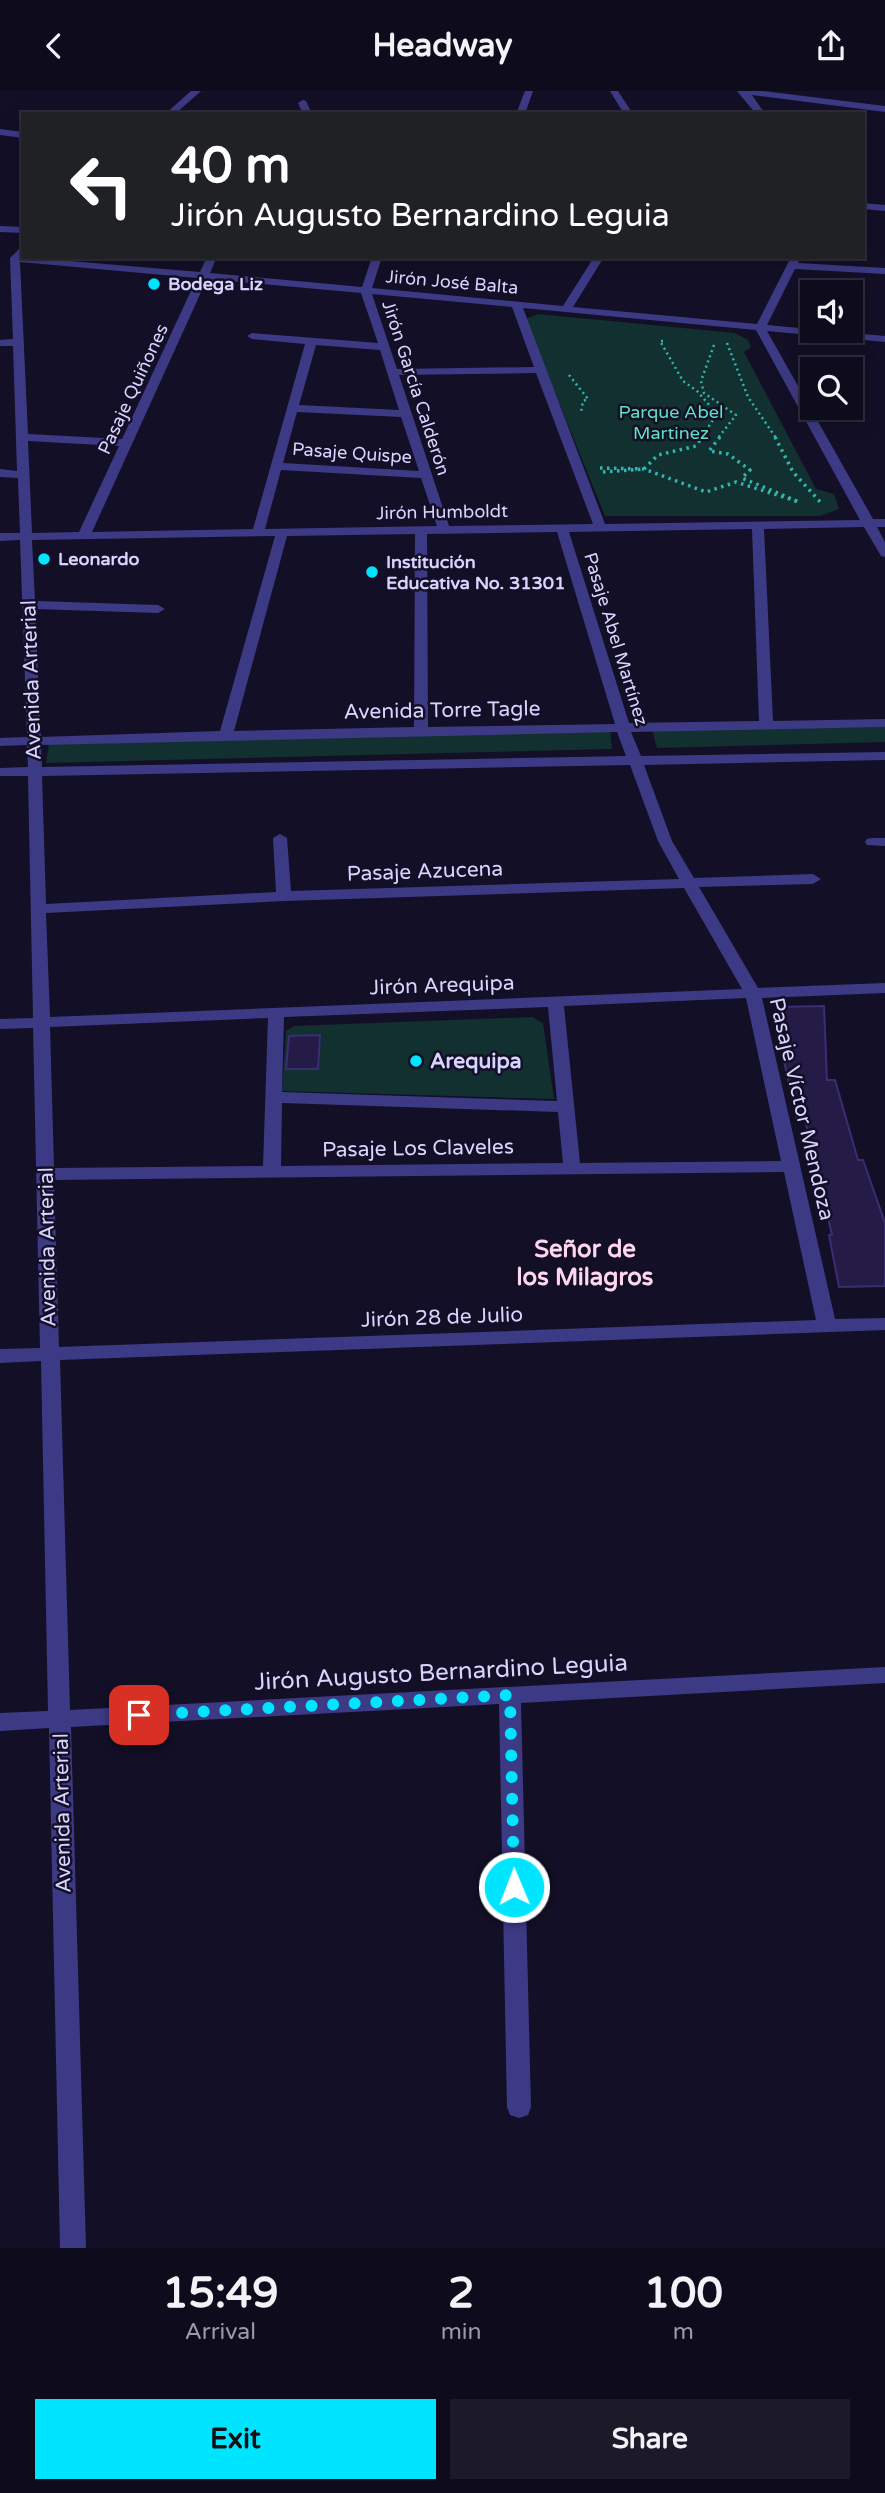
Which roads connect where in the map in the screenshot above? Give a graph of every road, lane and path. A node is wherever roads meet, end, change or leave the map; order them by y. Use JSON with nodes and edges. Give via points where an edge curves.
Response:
{"nodes":[{"id":1,"x":197,"y":91,"type":"edge"},
{"id":2,"x":529,"y":91,"type":"edge"},
{"id":3,"x":614,"y":91,"type":"edge"},
{"id":4,"x":743,"y":91,"type":"edge"},
{"id":5,"x":800,"y":91,"type":"edge"},
{"id":6,"x":885,"y":102,"type":"edge"},
{"id":7,"x":303,"y":103,"type":"dead end"},
{"id":8,"x":885,"y":109,"type":"edge"},
{"id":9,"x":171,"y":112,"type":"edge"},
{"id":10,"x":307,"y":112,"type":"edge"},
{"id":11,"x":521,"y":112,"type":"edge"},
{"id":12,"x":628,"y":112,"type":"edge"},
{"id":13,"x":759,"y":112,"type":"edge"},
{"id":14,"x":0,"y":132,"type":"edge"},
{"id":15,"x":21,"y":135,"type":"edge"},
{"id":16,"x":865,"y":205,"type":"edge"},
{"id":17,"x":885,"y":208,"type":"edge"},
{"id":18,"x":0,"y":229,"type":"edge"},
{"id":19,"x":21,"y":230,"type":"edge"},
{"id":20,"x":19,"y":253,"type":"edge"},
{"id":21,"x":67,"y":259,"type":"edge"},
{"id":22,"x":211,"y":259,"type":"edge"},
{"id":23,"x":376,"y":259,"type":"edge"},
{"id":24,"x":598,"y":259,"type":"edge"},
{"id":25,"x":794,"y":261,"type":"edge"},
{"id":26,"x":885,"y":271,"type":"edge"},
{"id":27,"x":204,"y":276,"type":"junction"},
{"id":28,"x":366,"y":291,"type":"junction"},
{"id":29,"x":516,"y":305,"type":"junction"},
{"id":30,"x":566,"y":310,"type":"junction"},
{"id":31,"x":760,"y":328,"type":"junction"},
{"id":32,"x":252,"y":336,"type":"dead end"},
{"id":33,"x":726,"y":338,"type":"dead end"},
{"id":34,"x":885,"y":339,"type":"edge"},
{"id":35,"x":311,"y":341,"type":"junction"},
{"id":36,"x":18,"y":342,"type":"junction"},
{"id":37,"x":674,"y":342,"type":"dead end"},
{"id":38,"x":0,"y":343,"type":"edge"},
{"id":39,"x":702,"y":344,"type":"dead end"},
{"id":40,"x":385,"y":347,"type":"junction"},
{"id":41,"x":565,"y":369,"type":"dead end"},
{"id":42,"x":540,"y":370,"type":"junction"},
{"id":43,"x":393,"y":372,"type":"junction"},
{"id":44,"x":293,"y":408,"type":"junction"},
{"id":45,"x":407,"y":414,"type":"junction"},
{"id":46,"x":580,"y":414,"type":"dead end"},
{"id":47,"x":22,"y":437,"type":"junction"},
{"id":48,"x":128,"y":443,"type":"junction"},
{"id":49,"x":276,"y":466,"type":"junction"},
{"id":50,"x":597,"y":468,"type":"dead end"},
{"id":51,"x":644,"y":469,"type":"junction"},
{"id":52,"x":0,"y":473,"type":"edge"},
{"id":53,"x":593,"y":473,"type":"dead end"},
{"id":54,"x":22,"y":475,"type":"junction"},
{"id":55,"x":426,"y":475,"type":"junction"},
{"id":56,"x":818,"y":509,"type":"dead end"},
{"id":57,"x":868,"y":523,"type":"junction"},
{"id":58,"x":885,"y":523,"type":"edge"},
{"id":59,"x":758,"y":525,"type":"junction"},
{"id":60,"x":600,"y":527,"type":"junction"},
{"id":61,"x":562,"y":528,"type":"junction"},
{"id":62,"x":421,"y":530,"type":"junction"},
{"id":63,"x":444,"y":530,"type":"junction"},
{"id":64,"x":258,"y":532,"type":"junction"},
{"id":65,"x":282,"y":532,"type":"junction"},
{"id":66,"x":84,"y":535,"type":"junction"},
{"id":67,"x":0,"y":537,"type":"edge"},
{"id":68,"x":25,"y":537,"type":"junction"},
{"id":69,"x":885,"y":553,"type":"edge"},
{"id":70,"x":28,"y":605,"type":"junction"},
{"id":71,"x":158,"y":609,"type":"dead end"},
{"id":72,"x":885,"y":723,"type":"edge"},
{"id":73,"x":766,"y":725,"type":"junction"},
{"id":74,"x":623,"y":727,"type":"junction"},
{"id":75,"x":421,"y":731,"type":"junction"},
{"id":76,"x":226,"y":735,"type":"junction"},
{"id":77,"x":33,"y":741,"type":"junction"},
{"id":78,"x":0,"y":742,"type":"edge"},
{"id":79,"x":885,"y":755,"type":"edge"},
{"id":80,"x":635,"y":761,"type":"junction"},
{"id":81,"x":35,"y":771,"type":"junction"},
{"id":82,"x":0,"y":772,"type":"edge"},
{"id":83,"x":280,"y":838,"type":"dead end"},
{"id":84,"x":813,"y":879,"type":"dead end"},
{"id":85,"x":690,"y":884,"type":"junction"},
{"id":86,"x":284,"y":897,"type":"junction"},
{"id":87,"x":39,"y":909,"type":"junction"},
{"id":88,"x":885,"y":988,"type":"edge"},
{"id":89,"x":753,"y":994,"type":"junction"},
{"id":90,"x":556,"y":1002,"type":"junction"},
{"id":91,"x":276,"y":1013,"type":"junction"},
{"id":92,"x":42,"y":1023,"type":"junction"},
{"id":93,"x":0,"y":1024,"type":"edge"},
{"id":94,"x":274,"y":1097,"type":"junction"},
{"id":95,"x":566,"y":1107,"type":"junction"},
{"id":96,"x":792,"y":1166,"type":"junction"},
{"id":97,"x":572,"y":1169,"type":"junction"},
{"id":98,"x":272,"y":1172,"type":"junction"},
{"id":99,"x":46,"y":1174,"type":"junction"},
{"id":100,"x":885,"y":1324,"type":"edge"},
{"id":101,"x":827,"y":1326,"type":"junction"},
{"id":102,"x":50,"y":1355,"type":"junction"},
{"id":103,"x":0,"y":1356,"type":"edge"},
{"id":104,"x":885,"y":1675,"type":"edge"},
{"id":105,"x":510,"y":1695,"type":"junction"},
{"id":106,"x":59,"y":1719,"type":"junction"},
{"id":107,"x":0,"y":1722,"type":"edge"},
{"id":108,"x":519,"y":2107,"type":"dead end"},
{"id":109,"x":73,"y":2248,"type":"edge"}],
"edges":[{"from":1,"to":9,"type":"street"},
{"from":2,"to":11,"type":"street"},
{"from":3,"to":12,"type":"street"},
{"from":4,"to":8,"type":"street"},
{"from":4,"to":13,"type":"street"},
{"from":5,"to":6,"type":"street"},
{"from":7,"to":10,"type":"street"},
{"from":14,"to":15,"type":"street"},
{"from":16,"to":17,"type":"street"},
{"from":18,"to":19,"type":"street"},
{"from":20,"to":36,"type":"street","name":"Avenida Arterial"},
{"from":21,"to":27,"type":"street","name":"Jirón José Balta"},
{"from":22,"to":27,"type":"street","name":"Pasaje Quiñones"},
{"from":23,"to":28,"type":"street","name":"Jirón García Calderón"},
{"from":24,"to":30,"type":"street"},
{"from":25,"to":26,"type":"street"},
{"from":25,"to":31,"type":"street"},
{"from":27,"to":28,"type":"street","name":"Jirón José Balta"},
{"from":27,"to":48,"type":"street","name":"Pasaje Quiñones"},
{"from":28,"to":29,"type":"street","name":"Jirón José Balta"},
{"from":28,"to":40,"type":"street","name":"Jirón García Calderón"},
{"from":29,"to":30,"type":"street","name":"Jirón José Balta"},
{"from":29,"to":42,"type":"street","name":"Pasaje Abel Martínez"},
{"from":30,"to":31,"type":"street","name":"Jirón José Balta"},
{"from":31,"to":34,"type":"street","name":"Jirón José Balta"},
{"from":31,"to":57,"type":"street"},
{"from":32,"to":35,"type":"street"},
{"from":33,"to":56,"type":"path","via":[[748,397],[793,471],[823,503]]},
{"from":35,"to":40,"type":"street"},
{"from":35,"to":44,"type":"street"},
{"from":36,"to":38,"type":"street"},
{"from":36,"to":47,"type":"street","name":"Avenida Arterial"},
{"from":37,"to":51,"type":"path","via":[[660,341],[683,381],[717,414],[695,446],[658,455]]},
{"from":39,"to":51,"type":"path","via":[[715,345],[701,381],[704,393],[736,415],[709,451],[728,454],[750,470],[742,478],[803,504],[736,482],[706,492]]},
{"from":40,"to":43,"type":"street","name":"Jirón García Calderón"},
{"from":41,"to":46,"type":"path","via":[[588,399]]},
{"from":42,"to":43,"type":"street"},
{"from":42,"to":60,"type":"street","name":"Pasaje Abel Martínez"},
{"from":43,"to":45,"type":"street","name":"Jirón García Calderón"},
{"from":44,"to":45,"type":"street"},
{"from":44,"to":49,"type":"street"},
{"from":45,"to":55,"type":"street","name":"Jirón García Calderón"},
{"from":47,"to":48,"type":"street"},
{"from":47,"to":54,"type":"street","name":"Avenida Arterial"},
{"from":48,"to":66,"type":"street","name":"Pasaje Quiñones"},
{"from":49,"to":55,"type":"street","name":"Pasaje Quispe"},
{"from":49,"to":64,"type":"street"},
{"from":50,"to":51,"type":"path"},
{"from":51,"to":53,"type":"path"},
{"from":52,"to":54,"type":"street"},
{"from":54,"to":68,"type":"street","name":"Avenida Arterial"},
{"from":55,"to":63,"type":"street","name":"Jirón García Calderón"},
{"from":57,"to":58,"type":"street","name":"Jirón Humboldt"},
{"from":57,"to":59,"type":"street","name":"Jirón Humboldt"},
{"from":57,"to":69,"type":"street"},
{"from":59,"to":60,"type":"street","name":"Jirón Humboldt"},
{"from":59,"to":73,"type":"street"},
{"from":60,"to":61,"type":"street","name":"Jirón Humboldt"},
{"from":61,"to":63,"type":"street","name":"Jirón Humboldt"},
{"from":61,"to":74,"type":"street","name":"Pasaje Abel Martínez"},
{"from":62,"to":63,"type":"street","name":"Jirón Humboldt"},
{"from":62,"to":65,"type":"street","name":"Jirón Humboldt"},
{"from":62,"to":75,"type":"street"},
{"from":64,"to":65,"type":"street","name":"Jirón Humboldt"},
{"from":64,"to":66,"type":"street","name":"Jirón Humboldt"},
{"from":65,"to":76,"type":"street"},
{"from":66,"to":68,"type":"street","name":"Jirón Humboldt"},
{"from":67,"to":68,"type":"street","name":"Jirón Humboldt"},
{"from":68,"to":70,"type":"street","name":"Avenida Arterial"},
{"from":70,"to":71,"type":"street"},
{"from":70,"to":77,"type":"street","name":"Avenida Arterial"},
{"from":72,"to":73,"type":"street","name":"Avenida Torre Tagle"},
{"from":73,"to":74,"type":"street","name":"Avenida Torre Tagle"},
{"from":74,"to":75,"type":"street","name":"Avenida Torre Tagle"},
{"from":74,"to":80,"type":"street","name":"Pasaje Abel Martínez"},
{"from":75,"to":76,"type":"street","name":"Avenida Torre Tagle"},
{"from":76,"to":77,"type":"street","name":"Avenida Torre Tagle"},
{"from":77,"to":78,"type":"street","name":"Avenida Torre Tagle"},
{"from":77,"to":81,"type":"street","name":"Avenida Arterial"},
{"from":79,"to":80,"type":"street"},
{"from":80,"to":81,"type":"street"},
{"from":80,"to":85,"type":"street","name":"Pasaje Víctor Mendoza","via":[[665,841]]},
{"from":81,"to":82,"type":"street"},
{"from":81,"to":87,"type":"street","name":"Avenida Arterial"},
{"from":83,"to":86,"type":"street"},
{"from":84,"to":85,"type":"street","name":"Pasaje Azucena"},
{"from":85,"to":86,"type":"street","name":"Pasaje Azucena"},
{"from":85,"to":89,"type":"street","name":"Pasaje Víctor Mendoza"},
{"from":86,"to":87,"type":"street","name":"Pasaje Azucena"},
{"from":87,"to":92,"type":"street","name":"Avenida Arterial"},
{"from":88,"to":89,"type":"street","name":"Jirón Arequipa"},
{"from":89,"to":90,"type":"street","name":"Jirón Arequipa"},
{"from":89,"to":96,"type":"street","name":"Pasaje Víctor Mendoza"},
{"from":90,"to":91,"type":"street","name":"Jirón Arequipa"},
{"from":90,"to":95,"type":"street"},
{"from":91,"to":92,"type":"street","name":"Jirón Arequipa"},
{"from":91,"to":94,"type":"street"},
{"from":92,"to":93,"type":"street","name":"Jirón Arequipa"},
{"from":92,"to":99,"type":"street","name":"Avenida Arterial"},
{"from":94,"to":95,"type":"street"},
{"from":94,"to":98,"type":"street"},
{"from":95,"to":97,"type":"street"},
{"from":96,"to":97,"type":"street","name":"Pasaje Los Claveles"},
{"from":96,"to":101,"type":"street","name":"Pasaje Víctor Mendoza"},
{"from":97,"to":98,"type":"street","name":"Pasaje Los Claveles"},
{"from":98,"to":99,"type":"street","name":"Pasaje Los Claveles"},
{"from":99,"to":102,"type":"street","name":"Avenida Arterial"},
{"from":100,"to":101,"type":"street","name":"Jirón 28 de Julio"},
{"from":101,"to":102,"type":"street","name":"Jirón 28 de Julio"},
{"from":102,"to":103,"type":"street","name":"Jirón 28 de Julio"},
{"from":102,"to":106,"type":"street","name":"Avenida Arterial"},
{"from":104,"to":105,"type":"street","name":"Jirón Augusto Bernardino Leguia"},
{"from":105,"to":106,"type":"street","name":"Jirón Augusto Bernardino Leguia"},
{"from":105,"to":108,"type":"street"},
{"from":106,"to":107,"type":"street","name":"Jirón Augusto Bernardino Leguia"},
{"from":106,"to":109,"type":"street","name":"Avenida Arterial"}]}
